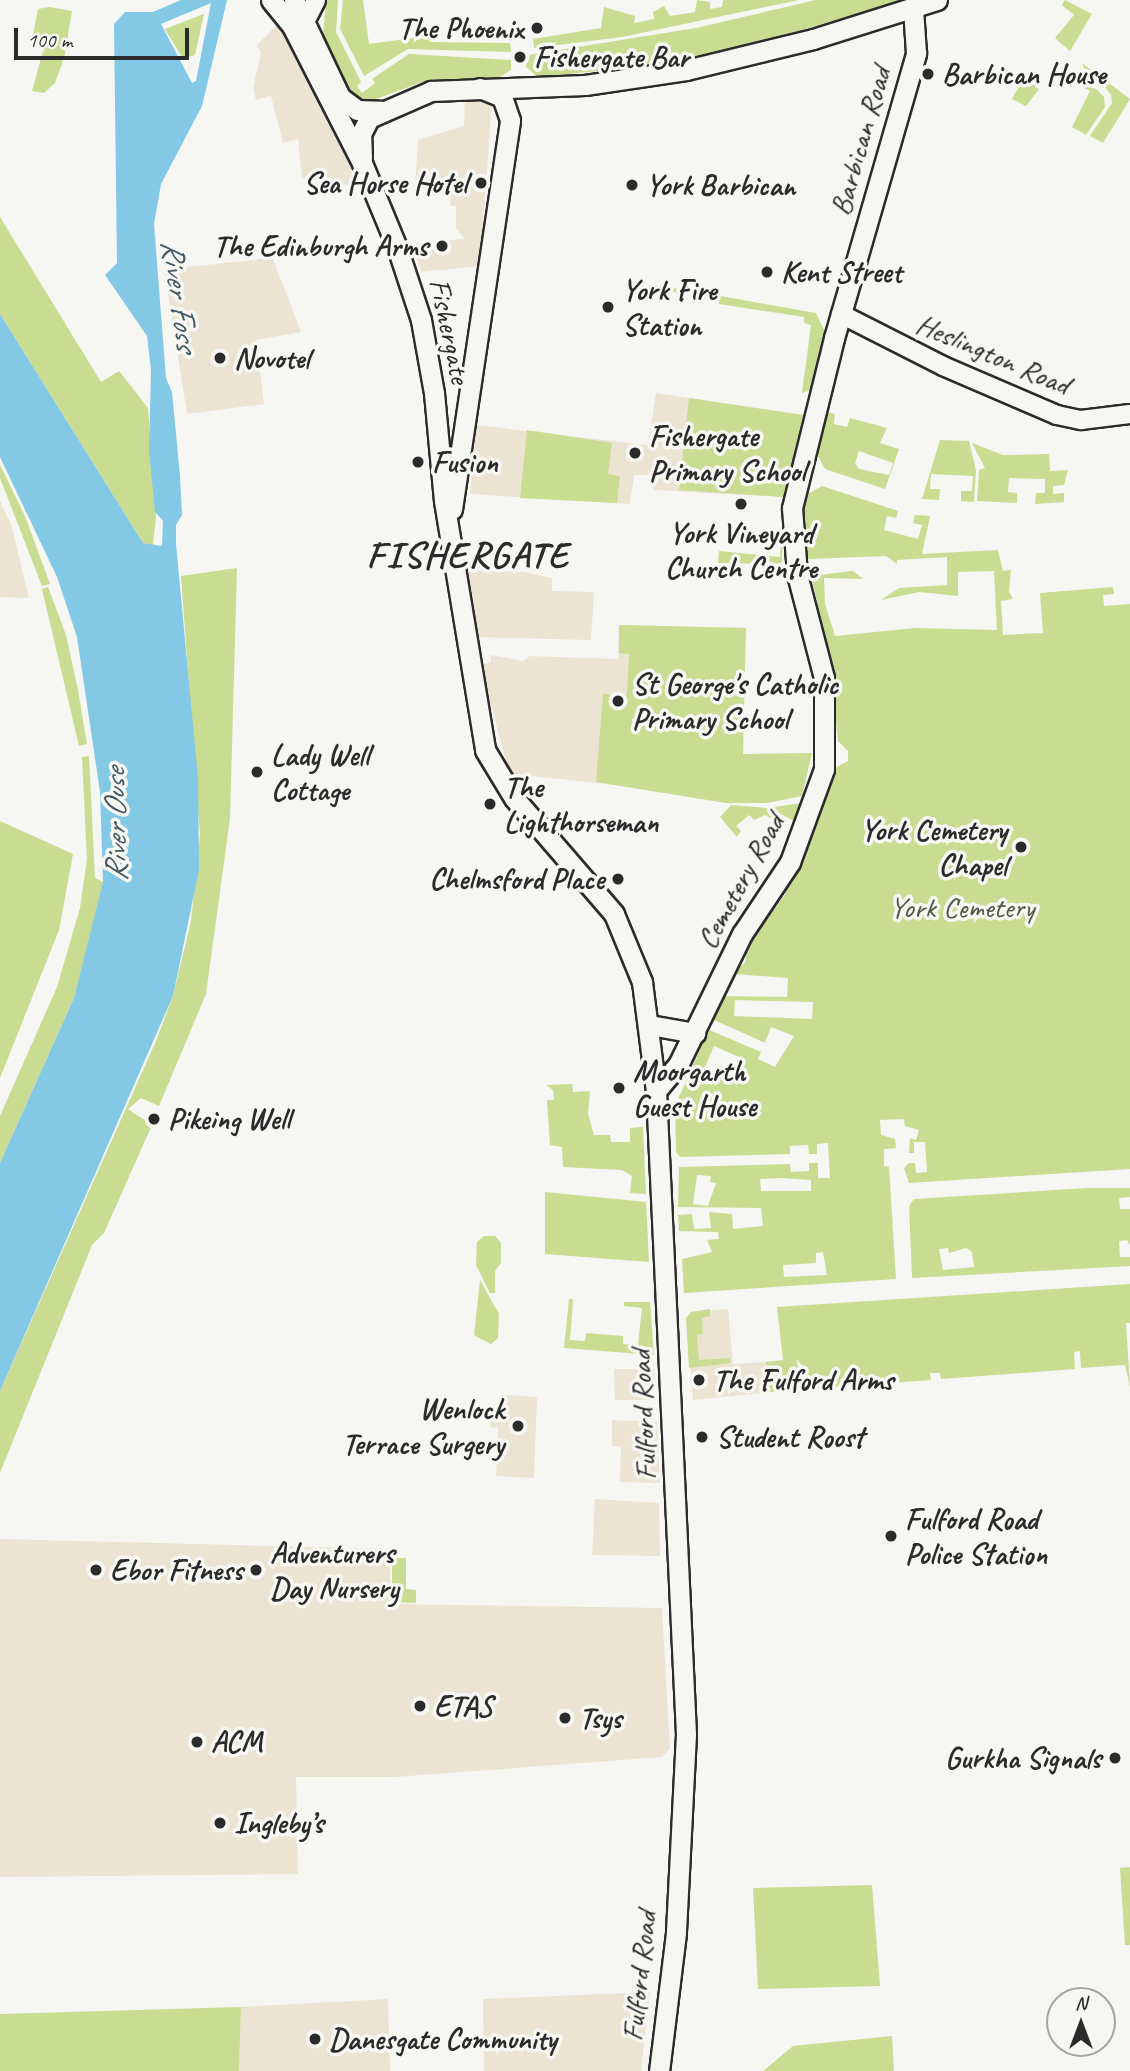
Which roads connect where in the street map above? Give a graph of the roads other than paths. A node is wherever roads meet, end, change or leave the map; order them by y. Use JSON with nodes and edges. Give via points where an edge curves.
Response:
{"nodes":[{"id":1,"x":271,"y":0,"type":"edge"},
{"id":2,"x":294,"y":0,"type":"edge"},
{"id":3,"x":316,"y":0,"type":"edge"},
{"id":4,"x":937,"y":0,"type":"edge"},
{"id":5,"x":913,"y":8,"type":"junction"},
{"id":6,"x":306,"y":20,"type":"junction"},
{"id":7,"x":545,"y":87,"type":"junction"},
{"id":8,"x":480,"y":88,"type":"junction"},
{"id":9,"x":380,"y":111,"type":"junction"},
{"id":10,"x":510,"y":120,"type":"junction"},
{"id":11,"x":362,"y":163,"type":"junction"},
{"id":12,"x":841,"y":314,"type":"junction"},
{"id":13,"x":467,"y":392,"type":"junction"},
{"id":14,"x":434,"y":393,"type":"junction"},
{"id":15,"x":1130,"y":414,"type":"edge"},
{"id":16,"x":449,"y":520,"type":"junction"},
{"id":17,"x":514,"y":798,"type":"joint"},
{"id":18,"x":650,"y":1025,"type":"junction"},
{"id":19,"x":695,"y":1032,"type":"junction"},
{"id":20,"x":656,"y":1091,"type":"junction"},
{"id":21,"x":659,"y":2071,"type":"edge"}],
"edges":[{"from":1,"to":11,"type":"main road","name":"Fishergate","via":[[292,26]]},
{"from":2,"to":6,"type":"main road"},
{"from":3,"to":6,"type":"street"},
{"from":4,"to":5,"type":"main road"},
{"from":5,"to":7,"type":"main road","via":[[813,39],[686,70]]},
{"from":5,"to":12,"type":"main road","name":"Barbican Road","via":[[918,46]]},
{"from":6,"to":9,"type":"main road","via":[[344,103],[363,112]]},
{"from":7,"to":8,"type":"main road"},
{"from":7,"to":10,"type":"main road","via":[[523,99]]},
{"from":8,"to":9,"type":"main road","via":[[430,91]]},
{"from":8,"to":10,"type":"main road","via":[[502,97]]},
{"from":9,"to":11,"type":"main road","name":"Fishergate","via":[[362,130]]},
{"from":10,"to":13,"type":"main road","name":"Fishergate","via":[[497,225]]},
{"from":11,"to":14,"type":"main road","name":"Fishergate","via":[[407,273]]},
{"from":12,"to":15,"type":"street","name":"Heslington Road","via":[[943,366],[1056,415],[1081,420]]},
{"from":12,"to":19,"type":"main road","name":"Cemetery Road","via":[[792,508],[797,574],[825,690],[824,769],[790,862],[742,934]]},
{"from":13,"to":14,"type":"main road","via":[[460,402],[449,405]]},
{"from":13,"to":16,"type":"main road","name":"Fishergate"},
{"from":14,"to":16,"type":"main road","name":"Fishergate"},
{"from":16,"to":17,"type":"main road","name":"Fishergate","via":[[485,750]]},
{"from":17,"to":18,"type":"main road","name":"Fulford Road","via":[[619,923],[642,982]]},
{"from":18,"to":19,"type":"main road"},
{"from":18,"to":20,"type":"main road","name":"Fulford Road"},
{"from":19,"to":20,"type":"main road","name":"Cemetery Road","via":[[672,1076]]},
{"from":20,"to":21,"type":"main road","name":"Fulford Road","via":[[686,1742],[676,1933]]}]}
